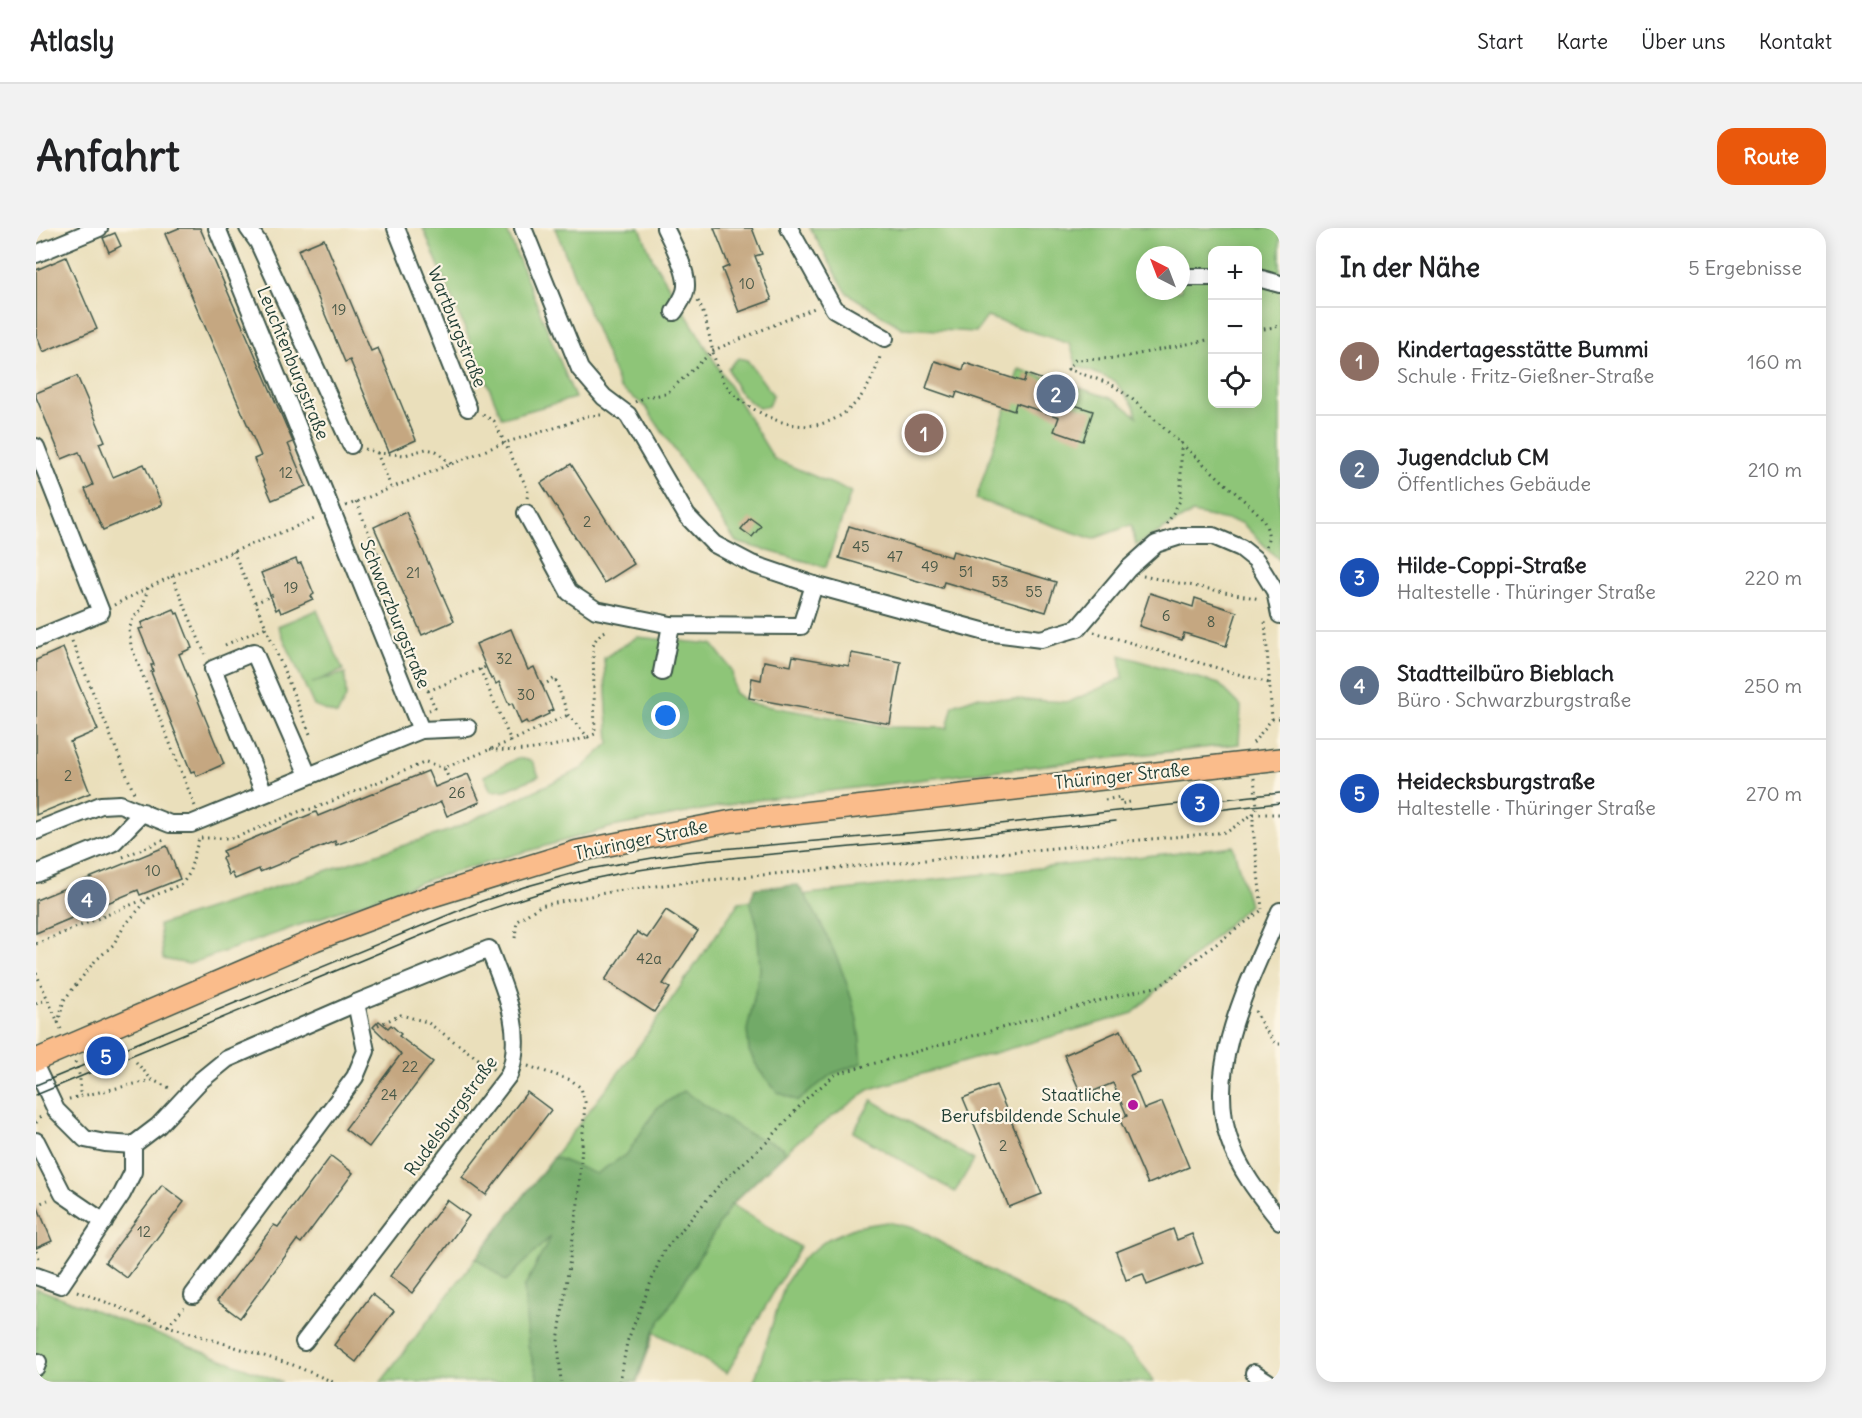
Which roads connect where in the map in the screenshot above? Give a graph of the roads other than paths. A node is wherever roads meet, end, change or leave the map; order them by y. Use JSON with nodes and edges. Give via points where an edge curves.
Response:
{"nodes":[{"id":1,"x":217,"y":228,"type":"edge"},
{"id":2,"x":248,"y":228,"type":"edge"},
{"id":3,"x":396,"y":228,"type":"edge"},
{"id":4,"x":523,"y":228,"type":"edge"},
{"id":5,"x":665,"y":228,"type":"edge"},
{"id":6,"x":789,"y":228,"type":"edge"},
{"id":7,"x":95,"y":230,"type":"edge"},
{"id":8,"x":36,"y":254,"type":"edge"},
{"id":9,"x":1190,"y":277,"type":"edge"},
{"id":10,"x":1208,"y":278,"type":"edge"},
{"id":11,"x":1262,"y":278,"type":"edge"},
{"id":12,"x":1280,"y":284,"type":"edge"},
{"id":13,"x":674,"y":312,"type":"dead end"},
{"id":14,"x":885,"y":338,"type":"road end"},
{"id":15,"x":468,"y":408,"type":"road end"},
{"id":16,"x":351,"y":445,"type":"road end"},
{"id":17,"x":36,"y":447,"type":"edge"},
{"id":18,"x":332,"y":512,"type":"joint"},
{"id":19,"x":526,"y":513,"type":"road end"},
{"id":20,"x":814,"y":585,"type":"junction"},
{"id":21,"x":1272,"y":613,"type":"edge"},
{"id":22,"x":671,"y":625,"type":"junction"},
{"id":23,"x":36,"y":639,"type":"edge"},
{"id":24,"x":662,"y":672,"type":"dead end"},
{"id":25,"x":468,"y":728,"type":"dead end"},
{"id":26,"x":422,"y":730,"type":"junction"},
{"id":27,"x":1280,"y":759,"type":"edge"},
{"id":28,"x":308,"y":775,"type":"junction"},
{"id":29,"x":264,"y":793,"type":"junction"},
{"id":30,"x":139,"y":805,"type":"junction"},
{"id":31,"x":36,"y":831,"type":"edge"},
{"id":32,"x":36,"y":874,"type":"edge"},
{"id":33,"x":1278,"y":917,"type":"edge"},
{"id":34,"x":356,"y":1003,"type":"junction"},
{"id":35,"x":36,"y":1060,"type":"edge"},
{"id":36,"x":36,"y":1068,"type":"edge"},
{"id":37,"x":36,"y":1141,"type":"edge"},
{"id":38,"x":133,"y":1145,"type":"junction"},
{"id":39,"x":104,"y":1221,"type":"junction"},
{"id":40,"x":1280,"y":1221,"type":"edge"},
{"id":41,"x":36,"y":1276,"type":"edge"},
{"id":42,"x":193,"y":1295,"type":"road end"},
{"id":43,"x":304,"y":1342,"type":"dead end"}],
"edges":[{"from":1,"to":18,"type":"street","name":"Leuchtenburgstraße"},
{"from":2,"to":16,"type":"street","name":"Leuchtenburgstraße","via":[[258,242]]},
{"from":3,"to":15,"type":"street","name":"Wartburgstraße"},
{"from":4,"to":20,"type":"street","via":[[580,369],[603,397],[628,415],[687,516],[714,544],[752,564]]},
{"from":5,"to":13,"type":"street","via":[[686,285]]},
{"from":6,"to":14,"type":"street","via":[[834,309]]},
{"from":7,"to":8,"type":"street"},
{"from":9,"to":10,"type":"street"},
{"from":11,"to":12,"type":"street"},
{"from":17,"to":23,"type":"street","via":[[101,612]]},
{"from":18,"to":26,"type":"street","name":"Schwarzburgstraße"},
{"from":19,"to":22,"type":"street","via":[[569,592],[596,610]]},
{"from":20,"to":21,"type":"street","via":[[986,632],[1041,639],[1078,628],[1128,569],[1156,544],[1181,536],[1213,536],[1242,548],[1256,560],[1275,591]]},
{"from":20,"to":22,"type":"street","via":[[801,626]]},
{"from":22,"to":24,"type":"street"},
{"from":25,"to":26,"type":"street"},
{"from":26,"to":28,"type":"street"},
{"from":27,"to":35,"type":"main road","name":"Thüringer Straße","via":[[732,821],[578,851],[426,898],[315,939]]},
{"from":28,"to":29,"type":"street"},
{"from":28,"to":29,"type":"street","via":[[254,652],[213,669]]},
{"from":29,"to":30,"type":"street","via":[[191,824],[170,824]]},
{"from":30,"to":31,"type":"street","via":[[101,805]]},
{"from":30,"to":32,"type":"street","via":[[114,842]]},
{"from":33,"to":40,"type":"street","via":[[1238,1012],[1221,1091],[1229,1139],[1254,1188]]},
{"from":34,"to":38,"type":"street","name":"Rudelsburgstraße","via":[[227,1059]]},
{"from":34,"to":42,"type":"street","via":[[366,1051],[355,1077]]},
{"from":34,"to":43,"type":"street","name":"Rudelsburgstraße","via":[[489,950],[515,1028],[514,1061],[510,1075]]},
{"from":36,"to":38,"type":"street","via":[[56,1110],[85,1139]]},
{"from":37,"to":39,"type":"street","via":[[63,1194]]},
{"from":38,"to":39,"type":"street","via":[[133,1172]]},
{"from":39,"to":41,"type":"street","via":[[61,1285]]}]}
